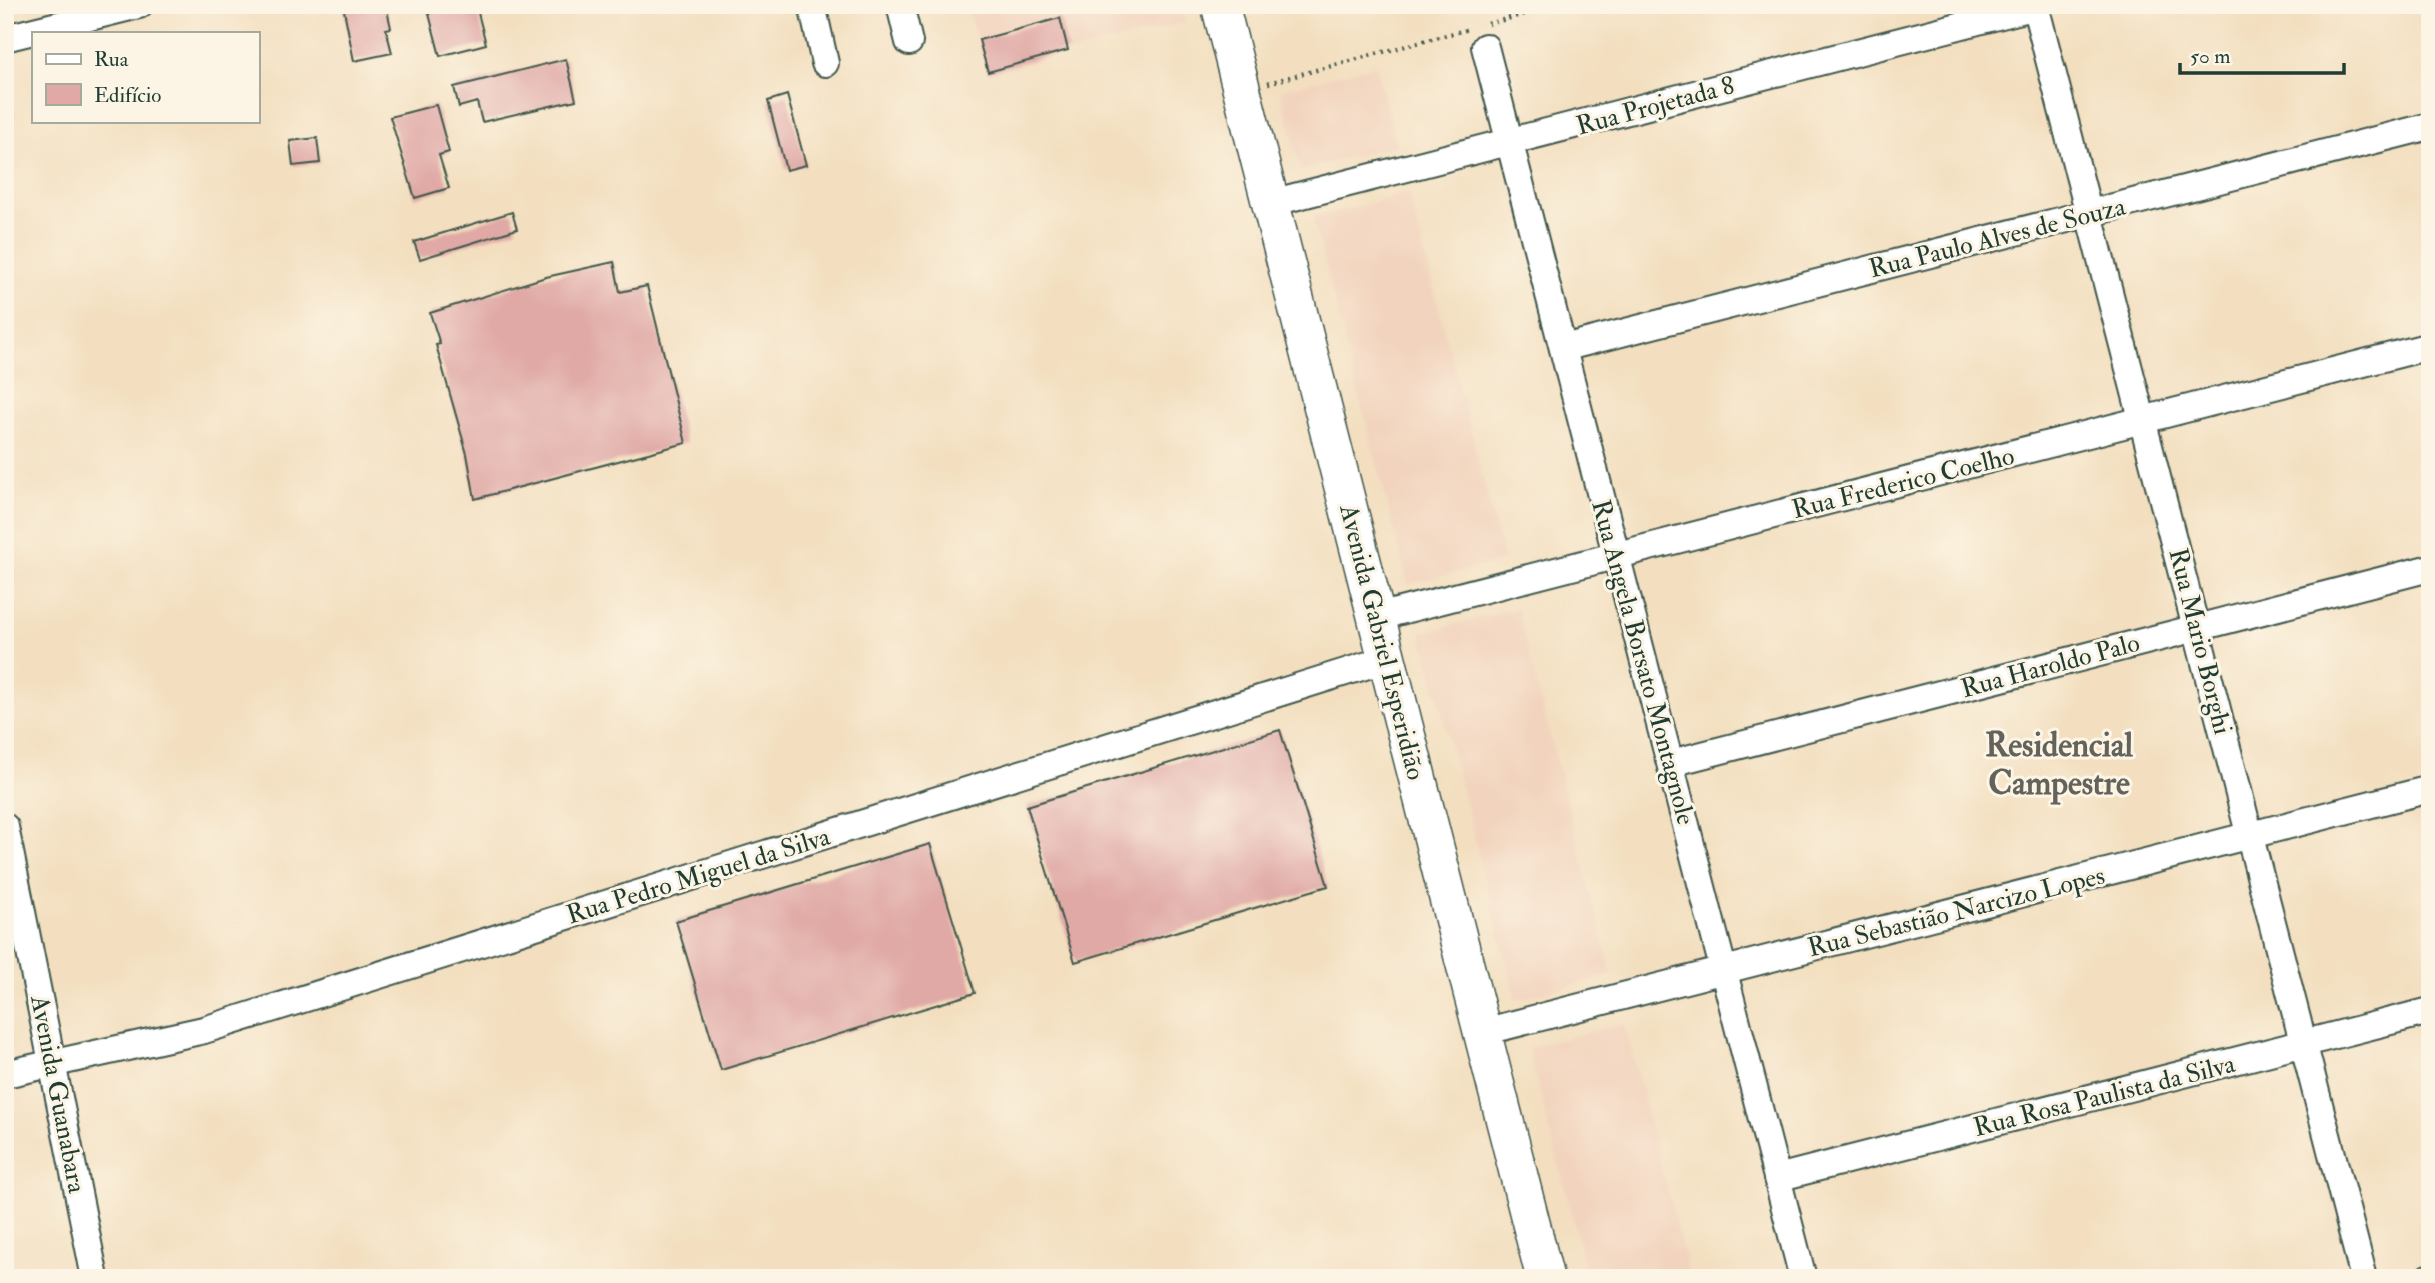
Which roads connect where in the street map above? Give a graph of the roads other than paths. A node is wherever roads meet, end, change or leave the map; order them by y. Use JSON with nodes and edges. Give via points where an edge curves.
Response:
{"nodes":[{"id":1,"x":139,"y":5,"type":"edge"},
{"id":2,"x":812,"y":5,"type":"edge"},
{"id":3,"x":900,"y":5,"type":"edge"},
{"id":4,"x":1220,"y":5,"type":"edge"},
{"id":5,"x":2037,"y":6,"type":"edge"},
{"id":6,"x":5,"y":38,"type":"edge"},
{"id":7,"x":909,"y":43,"type":"dead end"},
{"id":8,"x":1485,"y":47,"type":"dead end"},
{"id":9,"x":825,"y":63,"type":"dead end"},
{"id":10,"x":2430,"y":126,"type":"edge"},
{"id":11,"x":1509,"y":143,"type":"junction"},
{"id":12,"x":1271,"y":203,"type":"junction"},
{"id":13,"x":2090,"y":213,"type":"junction"},
{"id":14,"x":2430,"y":346,"type":"edge"},
{"id":15,"x":1563,"y":348,"type":"junction"},
{"id":16,"x":2143,"y":420,"type":"junction"},
{"id":17,"x":1616,"y":556,"type":"junction"},
{"id":18,"x":2430,"y":568,"type":"edge"},
{"id":19,"x":1377,"y":617,"type":"junction"},
{"id":20,"x":2197,"y":627,"type":"junction"},
{"id":21,"x":1387,"y":659,"type":"junction"},
{"id":22,"x":1671,"y":763,"type":"junction"},
{"id":23,"x":2430,"y":789,"type":"edge"},
{"id":24,"x":5,"y":827,"type":"edge"},
{"id":25,"x":2250,"y":835,"type":"junction"},
{"id":26,"x":9,"y":863,"type":"edge"},
{"id":27,"x":1724,"y":971,"type":"junction"},
{"id":28,"x":2430,"y":1011,"type":"edge"},
{"id":29,"x":1483,"y":1032,"type":"junction"},
{"id":30,"x":2303,"y":1044,"type":"junction"},
{"id":31,"x":54,"y":1061,"type":"junction"},
{"id":32,"x":5,"y":1074,"type":"edge"},
{"id":33,"x":1777,"y":1178,"type":"junction"},
{"id":34,"x":94,"y":1278,"type":"edge"},
{"id":35,"x":1545,"y":1278,"type":"edge"},
{"id":36,"x":1802,"y":1278,"type":"edge"},
{"id":37,"x":2364,"y":1278,"type":"edge"}],
"edges":[{"from":1,"to":6,"type":"street"},
{"from":2,"to":9,"type":"street"},
{"from":3,"to":7,"type":"street"},
{"from":4,"to":12,"type":"main road","name":"Avenida Gabriel Esperidião"},
{"from":5,"to":11,"type":"street","name":"Rua Projetada 8"},
{"from":5,"to":13,"type":"street","name":"Rua Mario Borghi"},
{"from":8,"to":11,"type":"street","name":"Rua Angela Borsato Montagnole"},
{"from":10,"to":13,"type":"street","name":"Rua Paulo Alves de Souza"},
{"from":11,"to":12,"type":"street","name":"Rua Projetada 8"},
{"from":11,"to":15,"type":"street","name":"Rua Angela Borsato Montagnole"},
{"from":12,"to":19,"type":"main road","name":"Avenida Gabriel Esperidião"},
{"from":13,"to":15,"type":"street","name":"Rua Paulo Alves de Souza"},
{"from":13,"to":16,"type":"street","name":"Rua Mario Borghi"},
{"from":14,"to":16,"type":"street","name":"Rua Frederico Coelho"},
{"from":15,"to":17,"type":"street","name":"Rua Angela Borsato Montagnole"},
{"from":16,"to":17,"type":"street","name":"Rua Frederico Coelho"},
{"from":16,"to":20,"type":"street","name":"Rua Mario Borghi"},
{"from":17,"to":19,"type":"street","name":"Rua Frederico Coelho"},
{"from":17,"to":22,"type":"street","name":"Rua Angela Borsato Montagnole"},
{"from":18,"to":20,"type":"street","name":"Rua Haroldo Palo"},
{"from":19,"to":21,"type":"main road","name":"Avenida Gabriel Esperidião"},
{"from":20,"to":22,"type":"street","name":"Rua Haroldo Palo"},
{"from":20,"to":25,"type":"street","name":"Rua Mario Borghi"},
{"from":21,"to":29,"type":"main road","name":"Avenida Gabriel Esperidião"},
{"from":21,"to":31,"type":"street","name":"Rua Pedro Miguel da Silva","via":[[204,1030]]},
{"from":22,"to":27,"type":"street","name":"Rua Angela Borsato Montagnole"},
{"from":23,"to":25,"type":"street","name":"Rua Sebastião Narcizo Lopes"},
{"from":24,"to":26,"type":"street","name":"Avenida Guanabara"},
{"from":25,"to":27,"type":"street","name":"Rua Sebastião Narcizo Lopes"},
{"from":25,"to":30,"type":"street","name":"Rua Mario Borghi"},
{"from":26,"to":31,"type":"street","name":"Avenida Guanabara"},
{"from":27,"to":29,"type":"street","name":"Rua Sebastião Narcizo Lopes"},
{"from":27,"to":33,"type":"street","name":"Rua Angela Borsato Montagnole"},
{"from":28,"to":30,"type":"street","name":"Rua Rosa Paulista da Silva"},
{"from":29,"to":35,"type":"main road","name":"Avenida Gabriel Esperidião"},
{"from":30,"to":33,"type":"street","name":"Rua Rosa Paulista da Silva"},
{"from":30,"to":37,"type":"street","name":"Rua Mario Borghi"},
{"from":31,"to":32,"type":"street","name":"Rua Pedro Miguel da Silva"},
{"from":31,"to":34,"type":"street","name":"Avenida Guanabara"},
{"from":33,"to":36,"type":"street","name":"Rua Angela Borsato Montagnole"}]}
